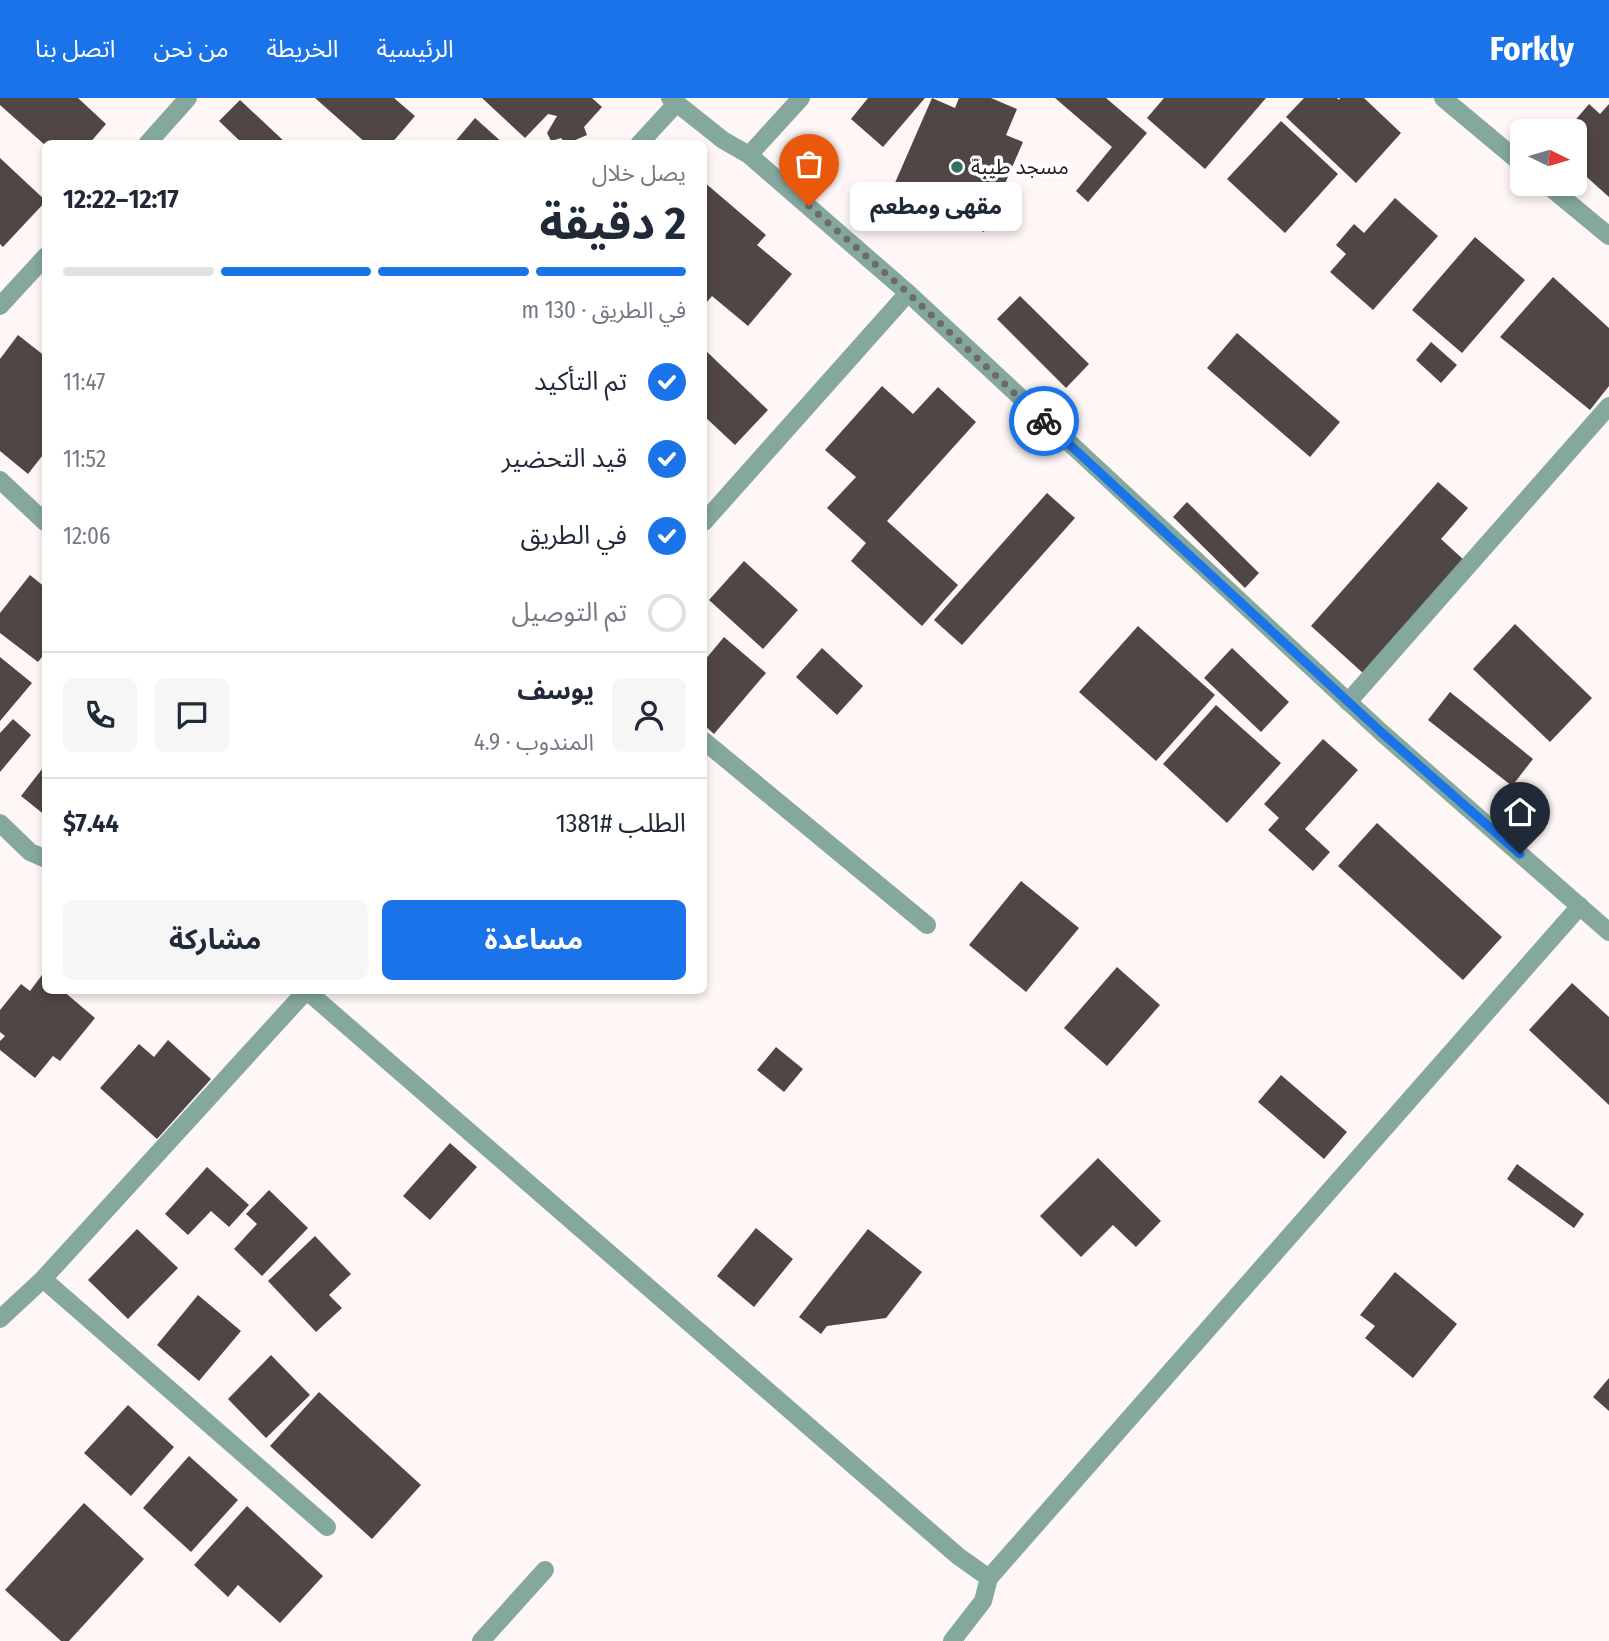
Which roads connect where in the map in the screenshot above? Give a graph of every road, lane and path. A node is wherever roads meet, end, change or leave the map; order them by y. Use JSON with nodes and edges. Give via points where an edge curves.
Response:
{"nodes":[{"id":1,"x":188,"y":98,"type":"edge"},
{"id":2,"x":801,"y":98,"type":"edge"},
{"id":3,"x":1443,"y":98,"type":"edge"},
{"id":4,"x":673,"y":101,"type":"edge"},
{"id":5,"x":151,"y":140,"type":"edge"},
{"id":6,"x":642,"y":140,"type":"edge"},
{"id":7,"x":1510,"y":154,"type":"edge"},
{"id":8,"x":750,"y":155,"type":"junction"},
{"id":9,"x":1561,"y":196,"type":"edge"},
{"id":10,"x":1609,"y":236,"type":"edge"},
{"id":11,"x":42,"y":260,"type":"edge"},
{"id":12,"x":908,"y":293,"type":"junction"},
{"id":13,"x":0,"y":306,"type":"edge"},
{"id":14,"x":1609,"y":406,"type":"edge"},
{"id":15,"x":0,"y":480,"type":"edge"},
{"id":16,"x":42,"y":519,"type":"edge"},
{"id":17,"x":707,"y":519,"type":"edge"},
{"id":18,"x":1348,"y":702,"type":"junction"},
{"id":19,"x":707,"y":743,"type":"edge"},
{"id":20,"x":0,"y":822,"type":"edge"},
{"id":21,"x":42,"y":857,"type":"edge"},
{"id":22,"x":1580,"y":906,"type":"junction"},
{"id":23,"x":927,"y":925,"type":"dead end"},
{"id":24,"x":1609,"y":932,"type":"edge"},
{"id":25,"x":304,"y":994,"type":"edge"},
{"id":26,"x":310,"y":994,"type":"edge"},
{"id":27,"x":43,"y":1279,"type":"junction"},
{"id":28,"x":0,"y":1319,"type":"edge"},
{"id":29,"x":327,"y":1527,"type":"dead end"},
{"id":30,"x":545,"y":1570,"type":"dead end"},
{"id":31,"x":989,"y":1578,"type":"junction"},
{"id":32,"x":481,"y":1641,"type":"edge"},
{"id":33,"x":952,"y":1641,"type":"edge"}],
"edges":[{"from":1,"to":5,"type":"street"},
{"from":2,"to":8,"type":"street"},
{"from":3,"to":7,"type":"street"},
{"from":4,"to":6,"type":"street"},
{"from":4,"to":8,"type":"street"},
{"from":8,"to":12,"type":"street"},
{"from":9,"to":10,"type":"street"},
{"from":11,"to":13,"type":"street"},
{"from":12,"to":17,"type":"street"},
{"from":12,"to":18,"type":"street"},
{"from":14,"to":18,"type":"street"},
{"from":15,"to":16,"type":"street"},
{"from":18,"to":22,"type":"street"},
{"from":19,"to":23,"type":"street"},
{"from":20,"to":21,"type":"street","via":[[30,852]]},
{"from":22,"to":24,"type":"street"},
{"from":22,"to":31,"type":"street"},
{"from":25,"to":27,"type":"street"},
{"from":26,"to":31,"type":"street","via":[[793,1414]]},
{"from":27,"to":28,"type":"street"},
{"from":27,"to":29,"type":"street"},
{"from":30,"to":32,"type":"street"},
{"from":31,"to":33,"type":"street","via":[[983,1601]]}]}
